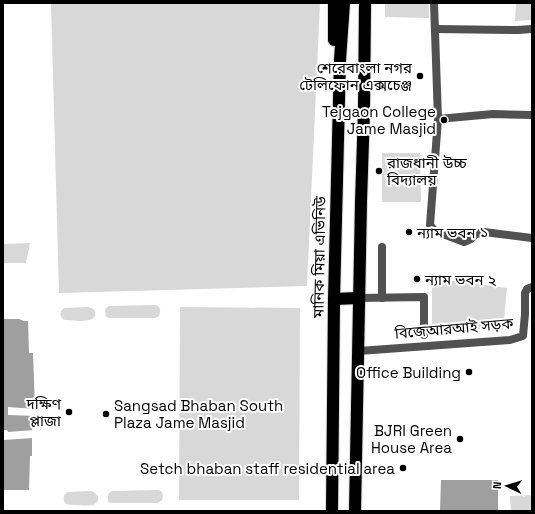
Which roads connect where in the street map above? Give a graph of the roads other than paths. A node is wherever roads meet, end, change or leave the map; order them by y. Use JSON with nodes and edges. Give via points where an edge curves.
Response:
{"nodes":[{"id":1,"x":334,"y":3,"type":"edge"},
{"id":2,"x":344,"y":3,"type":"edge"},
{"id":3,"x":365,"y":3,"type":"edge"},
{"id":4,"x":434,"y":3,"type":"edge"},
{"id":5,"x":435,"y":29,"type":"junction"},
{"id":6,"x":532,"y":29,"type":"edge"},
{"id":7,"x":340,"y":60,"type":"junction"},
{"id":8,"x":532,"y":115,"type":"edge"},
{"id":9,"x":438,"y":119,"type":"junction"},
{"id":10,"x":532,"y":238,"type":"edge"},
{"id":11,"x":382,"y":247,"type":"dead end"},
{"id":12,"x":532,"y":287,"type":"edge"},
{"id":13,"x":359,"y":298,"type":"junction"},
{"id":14,"x":382,"y":298,"type":"junction"},
{"id":15,"x":334,"y":299,"type":"junction"},
{"id":16,"x":424,"y":335,"type":"dead end"},
{"id":17,"x":358,"y":351,"type":"junction"},
{"id":18,"x":332,"y":511,"type":"edge"},
{"id":19,"x":355,"y":511,"type":"edge"}],
"edges":[{"from":1,"to":7,"type":"highway","via":[[334,43]]},
{"from":2,"to":7,"type":"highway","name":"মানিক মিয়া এভিনিউ"},
{"from":3,"to":13,"type":"highway"},
{"from":4,"to":5,"type":"street"},
{"from":5,"to":6,"type":"street"},
{"from":5,"to":9,"type":"street"},
{"from":7,"to":15,"type":"highway","name":"মানিক মিয়া এভিনিউ"},
{"from":8,"to":9,"type":"street","via":[[493,114]]},
{"from":9,"to":10,"type":"street","via":[[430,225],[432,228],[464,242],[484,232]]},
{"from":11,"to":14,"type":"street"},
{"from":12,"to":17,"type":"street","name":"বিজেআরআই সড়ক","via":[[525,293],[523,336],[510,340]]},
{"from":13,"to":14,"type":"street"},
{"from":13,"to":15,"type":"highway"},
{"from":13,"to":17,"type":"highway"},
{"from":14,"to":16,"type":"street","via":[[424,298]]},
{"from":15,"to":18,"type":"highway","name":"মানিক মিয়া এভিনিউ"},
{"from":17,"to":19,"type":"highway"}]}
